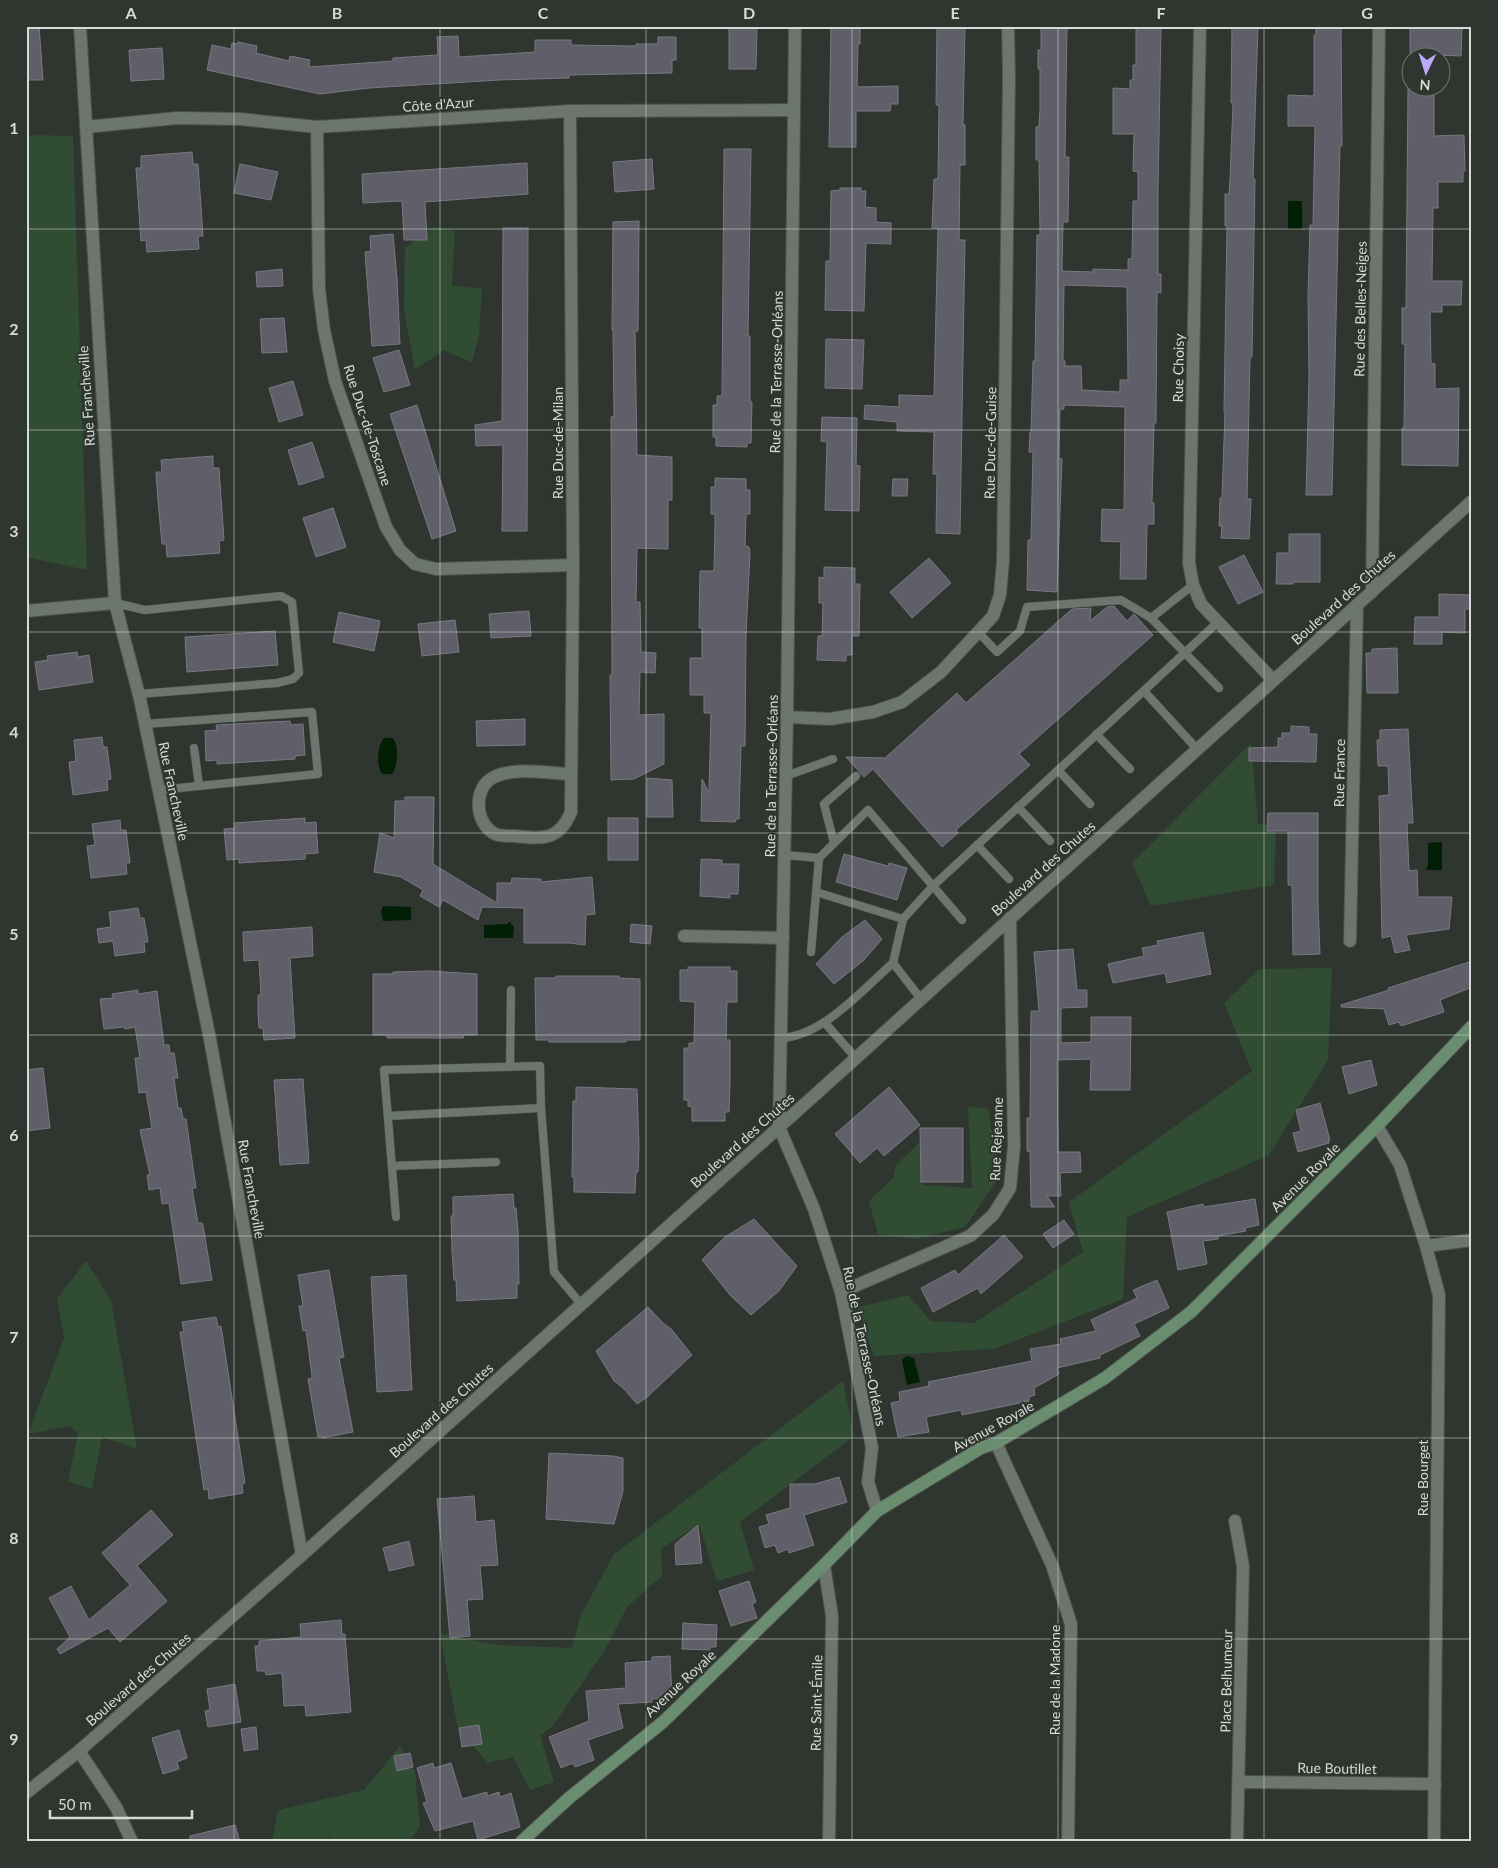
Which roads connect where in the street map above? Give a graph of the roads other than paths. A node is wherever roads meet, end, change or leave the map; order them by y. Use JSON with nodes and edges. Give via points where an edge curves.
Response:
{"nodes":[{"id":1,"x":80,"y":26,"type":"edge"},
{"id":2,"x":796,"y":26,"type":"edge"},
{"id":3,"x":1008,"y":26,"type":"edge"},
{"id":4,"x":1200,"y":26,"type":"edge"},
{"id":5,"x":1379,"y":26,"type":"edge"},
{"id":6,"x":793,"y":110,"type":"junction"},
{"id":7,"x":570,"y":111,"type":"junction"},
{"id":8,"x":317,"y":126,"type":"junction"},
{"id":9,"x":86,"y":127,"type":"junction"},
{"id":10,"x":1472,"y":501,"type":"edge"},
{"id":11,"x":573,"y":565,"type":"junction"},
{"id":12,"x":1193,"y":585,"type":"junction"},
{"id":13,"x":1372,"y":592,"type":"junction"},
{"id":14,"x":115,"y":603,"type":"junction"},
{"id":15,"x":1357,"y":605,"type":"junction"},
{"id":16,"x":26,"y":611,"type":"edge"},
{"id":17,"x":1151,"y":618,"type":"junction"},
{"id":18,"x":1218,"y":622,"type":"junction"},
{"id":19,"x":979,"y":633,"type":"junction"},
{"id":20,"x":1185,"y":652,"type":"junction"},
{"id":21,"x":1273,"y":680,"type":"junction"},
{"id":22,"x":1219,"y":688,"type":"dead end"},
{"id":23,"x":1144,"y":690,"type":"junction"},
{"id":24,"x":139,"y":694,"type":"junction"},
{"id":25,"x":787,"y":717,"type":"junction"},
{"id":26,"x":145,"y":724,"type":"junction"},
{"id":27,"x":1096,"y":734,"type":"junction"},
{"id":28,"x":194,"y":748,"type":"dead end"},
{"id":29,"x":1197,"y":749,"type":"junction"},
{"id":30,"x":832,"y":759,"type":"dead end"},
{"id":31,"x":1130,"y":769,"type":"dead end"},
{"id":32,"x":1058,"y":770,"type":"junction"},
{"id":33,"x":571,"y":774,"type":"junction"},
{"id":34,"x":786,"y":776,"type":"junction"},
{"id":35,"x":856,"y":776,"type":"dead end"},
{"id":36,"x":199,"y":786,"type":"junction"},
{"id":37,"x":159,"y":790,"type":"junction"},
{"id":38,"x":1090,"y":804,"type":"dead end"},
{"id":39,"x":1018,"y":807,"type":"junction"},
{"id":40,"x":1050,"y":840,"type":"dead end"},
{"id":41,"x":834,"y":843,"type":"junction"},
{"id":42,"x":977,"y":845,"type":"junction"},
{"id":43,"x":784,"y":855,"type":"junction"},
{"id":44,"x":819,"y":858,"type":"junction"},
{"id":45,"x":1008,"y":879,"type":"dead end"},
{"id":46,"x":933,"y":886,"type":"junction"},
{"id":47,"x":816,"y":892,"type":"junction"},
{"id":48,"x":1010,"y":918,"type":"junction"},
{"id":49,"x":903,"y":919,"type":"junction"},
{"id":50,"x":962,"y":920,"type":"dead end"},
{"id":51,"x":684,"y":936,"type":"dead end"},
{"id":52,"x":783,"y":938,"type":"junction"},
{"id":53,"x":1350,"y":941,"type":"dead end"},
{"id":54,"x":811,"y":952,"type":"dead end"},
{"id":55,"x":893,"y":963,"type":"junction"},
{"id":56,"x":511,"y":990,"type":"dead end"},
{"id":57,"x":921,"y":999,"type":"junction"},
{"id":58,"x":825,"y":1023,"type":"junction"},
{"id":59,"x":1472,"y":1026,"type":"edge"},
{"id":60,"x":781,"y":1038,"type":"junction"},
{"id":61,"x":856,"y":1058,"type":"junction"},
{"id":62,"x":510,"y":1067,"type":"junction"},
{"id":63,"x":541,"y":1108,"type":"junction"},
{"id":64,"x":388,"y":1116,"type":"junction"},
{"id":65,"x":1377,"y":1126,"type":"junction"},
{"id":66,"x":778,"y":1127,"type":"junction"},
{"id":67,"x":496,"y":1162,"type":"dead end"},
{"id":68,"x":392,"y":1166,"type":"junction"},
{"id":69,"x":396,"y":1217,"type":"dead end"},
{"id":70,"x":1472,"y":1240,"type":"edge"},
{"id":71,"x":1426,"y":1246,"type":"junction"},
{"id":72,"x":841,"y":1292,"type":"junction"},
{"id":73,"x":581,"y":1304,"type":"junction"},
{"id":74,"x":996,"y":1443,"type":"junction"},
{"id":75,"x":877,"y":1511,"type":"junction"},
{"id":76,"x":1235,"y":1521,"type":"dead end"},
{"id":77,"x":302,"y":1555,"type":"junction"},
{"id":78,"x":824,"y":1565,"type":"junction"},
{"id":79,"x":79,"y":1751,"type":"junction"},
{"id":80,"x":1239,"y":1782,"type":"junction"},
{"id":81,"x":1435,"y":1784,"type":"junction"},
{"id":82,"x":26,"y":1793,"type":"edge"},
{"id":83,"x":132,"y":1842,"type":"edge"},
{"id":84,"x":521,"y":1842,"type":"edge"},
{"id":85,"x":829,"y":1842,"type":"edge"},
{"id":86,"x":1068,"y":1842,"type":"edge"},
{"id":87,"x":1237,"y":1842,"type":"edge"},
{"id":88,"x":1434,"y":1842,"type":"edge"}],
"edges":[{"from":1,"to":9,"type":"street","name":"Rue Francheville"},
{"from":2,"to":6,"type":"street","name":"Rue de la Terrasse-Orléans"},
{"from":3,"to":19,"type":"street","name":"Rue Duc-de-Guise","via":[[1003,561],[1000,595],[992,616]]},
{"from":4,"to":12,"type":"street","name":"Rue Choisy","via":[[1189,553]]},
{"from":5,"to":13,"type":"street","name":"Rue des Belles-Neiges"},
{"from":6,"to":7,"type":"street","name":"Côte d'Azur"},
{"from":6,"to":25,"type":"street","name":"Rue de la Terrasse-Orléans"},
{"from":7,"to":8,"type":"street","name":"Côte d'Azur"},
{"from":7,"to":11,"type":"street","name":"Rue Duc-de-Milan"},
{"from":8,"to":9,"type":"street","name":"Côte d'Azur","via":[[240,119],[177,118]]},
{"from":8,"to":11,"type":"street","name":"Rue Duc-de-Toscane","via":[[319,289],[324,330],[335,381],[386,527],[400,550],[415,564],[436,569]]},
{"from":9,"to":14,"type":"street","name":"Rue Francheville"},
{"from":10,"to":13,"type":"street","name":"Boulevard des Chutes"},
{"from":11,"to":33,"type":"street","name":"Rue Duc-de-Milan"},
{"from":12,"to":17,"type":"lane"},
{"from":12,"to":18,"type":"street","name":"Rue Choisy","via":[[1201,604]]},
{"from":13,"to":15,"type":"street","name":"Boulevard des Chutes"},
{"from":14,"to":16,"type":"street"},
{"from":14,"to":24,"type":"street","name":"Rue Francheville"},
{"from":14,"to":24,"type":"lane","via":[[145,610],[281,596],[292,602],[299,673],[293,678],[277,683]]},
{"from":15,"to":21,"type":"street","name":"Boulevard des Chutes"},
{"from":15,"to":53,"type":"street","name":"Rue France"},
{"from":17,"to":19,"type":"lane","via":[[1122,600],[1027,607],[1020,632],[998,652]]},
{"from":17,"to":20,"type":"lane"},
{"from":18,"to":20,"type":"lane"},
{"from":18,"to":21,"type":"street","name":"Rue Choisy"},
{"from":19,"to":25,"type":"street","name":"Rue Duc-de-Guise","via":[[941,672],[902,702],[873,712],[830,719]]},
{"from":20,"to":22,"type":"lane"},
{"from":20,"to":23,"type":"lane"},
{"from":21,"to":29,"type":"street","name":"Boulevard des Chutes"},
{"from":23,"to":27,"type":"lane"},
{"from":23,"to":29,"type":"lane"},
{"from":24,"to":26,"type":"street","name":"Rue Francheville"},
{"from":25,"to":34,"type":"street","name":"Rue de la Terrasse-Orléans"},
{"from":26,"to":36,"type":"lane","via":[[312,712],[318,774]]},
{"from":26,"to":37,"type":"street","name":"Rue Francheville"},
{"from":27,"to":31,"type":"lane"},
{"from":27,"to":32,"type":"lane"},
{"from":28,"to":36,"type":"lane"},
{"from":29,"to":48,"type":"street","name":"Boulevard des Chutes"},
{"from":30,"to":34,"type":"lane"},
{"from":32,"to":38,"type":"lane"},
{"from":32,"to":39,"type":"lane"},
{"from":33,"to":33,"type":"street","name":"Rue Duc-de-Milan","via":[[571,812],[566,824],[556,833],[541,838],[495,834],[483,823],[478,798],[483,785],[494,777],[522,772]]},
{"from":34,"to":43,"type":"street","name":"Rue de la Terrasse-Orléans"},
{"from":35,"to":41,"type":"lane","via":[[824,804]]},
{"from":36,"to":37,"type":"lane"},
{"from":37,"to":77,"type":"street","name":"Rue Francheville","via":[[210,1038]]},
{"from":39,"to":40,"type":"lane"},
{"from":39,"to":42,"type":"lane"},
{"from":41,"to":44,"type":"lane"},
{"from":41,"to":46,"type":"lane","via":[[868,810]]},
{"from":42,"to":45,"type":"lane"},
{"from":42,"to":46,"type":"lane"},
{"from":43,"to":44,"type":"lane"},
{"from":43,"to":52,"type":"street","name":"Rue de la Terrasse-Orléans"},
{"from":44,"to":47,"type":"lane"},
{"from":46,"to":49,"type":"lane"},
{"from":46,"to":50,"type":"lane"},
{"from":47,"to":49,"type":"lane"},
{"from":47,"to":54,"type":"lane"},
{"from":48,"to":57,"type":"street","name":"Boulevard des Chutes"},
{"from":48,"to":72,"type":"street","name":"Rue Rejeanne","via":[[1014,1146],[1010,1188],[993,1215],[970,1236]]},
{"from":49,"to":55,"type":"lane"},
{"from":51,"to":52,"type":"street"},
{"from":52,"to":60,"type":"street","name":"Rue de la Terrasse-Orléans"},
{"from":55,"to":57,"type":"lane"},
{"from":55,"to":58,"type":"lane"},
{"from":56,"to":62,"type":"lane"},
{"from":57,"to":61,"type":"street","name":"Boulevard des Chutes"},
{"from":58,"to":60,"type":"lane","via":[[793,1037]]},
{"from":58,"to":61,"type":"lane"},
{"from":59,"to":65,"type":"main road","name":"Avenue Royale"},
{"from":60,"to":66,"type":"street","name":"Rue de la Terrasse-Orléans"},
{"from":61,"to":66,"type":"street","name":"Boulevard des Chutes"},
{"from":62,"to":63,"type":"lane","via":[[540,1066]]},
{"from":62,"to":64,"type":"lane","via":[[384,1070]]},
{"from":63,"to":64,"type":"lane"},
{"from":63,"to":73,"type":"lane","via":[[554,1272]]},
{"from":64,"to":68,"type":"lane"},
{"from":65,"to":71,"type":"street","name":"Rue Bourget","via":[[1400,1165]]},
{"from":65,"to":74,"type":"main road","name":"Avenue Royale","via":[[1191,1312],[1105,1378]]},
{"from":66,"to":72,"type":"street","name":"Rue de la Terrasse-Orléans","via":[[814,1209]]},
{"from":66,"to":73,"type":"street","name":"Boulevard des Chutes"},
{"from":67,"to":68,"type":"lane"},
{"from":68,"to":69,"type":"lane"},
{"from":70,"to":71,"type":"street"},
{"from":71,"to":81,"type":"street","name":"Rue Bourget","via":[[1439,1296]]},
{"from":72,"to":75,"type":"street","name":"Rue de la Terrasse-Orléans","via":[[872,1448],[868,1482]]},
{"from":73,"to":77,"type":"street","name":"Boulevard des Chutes"},
{"from":74,"to":75,"type":"main road","name":"Avenue Royale","via":[[981,1448]]},
{"from":74,"to":86,"type":"street","name":"Rue de la Madone","via":[[1052,1565],[1071,1624]]},
{"from":75,"to":78,"type":"main road","name":"Avenue Royale"},
{"from":76,"to":80,"type":"street","name":"Place Belhumeur","via":[[1243,1566]]},
{"from":77,"to":79,"type":"street","name":"Boulevard des Chutes"},
{"from":78,"to":84,"type":"main road","name":"Avenue Royale","via":[[663,1722],[569,1798]]},
{"from":78,"to":85,"type":"street","name":"Rue Saint-Émile","via":[[832,1616]]},
{"from":79,"to":82,"type":"street","name":"Boulevard des Chutes"},
{"from":79,"to":83,"type":"street","via":[[116,1807]]},
{"from":80,"to":81,"type":"street","name":"Rue Boutillet"},
{"from":80,"to":87,"type":"street","name":"Place Belhumeur"},
{"from":81,"to":88,"type":"street","name":"Rue Bourget"}]}
